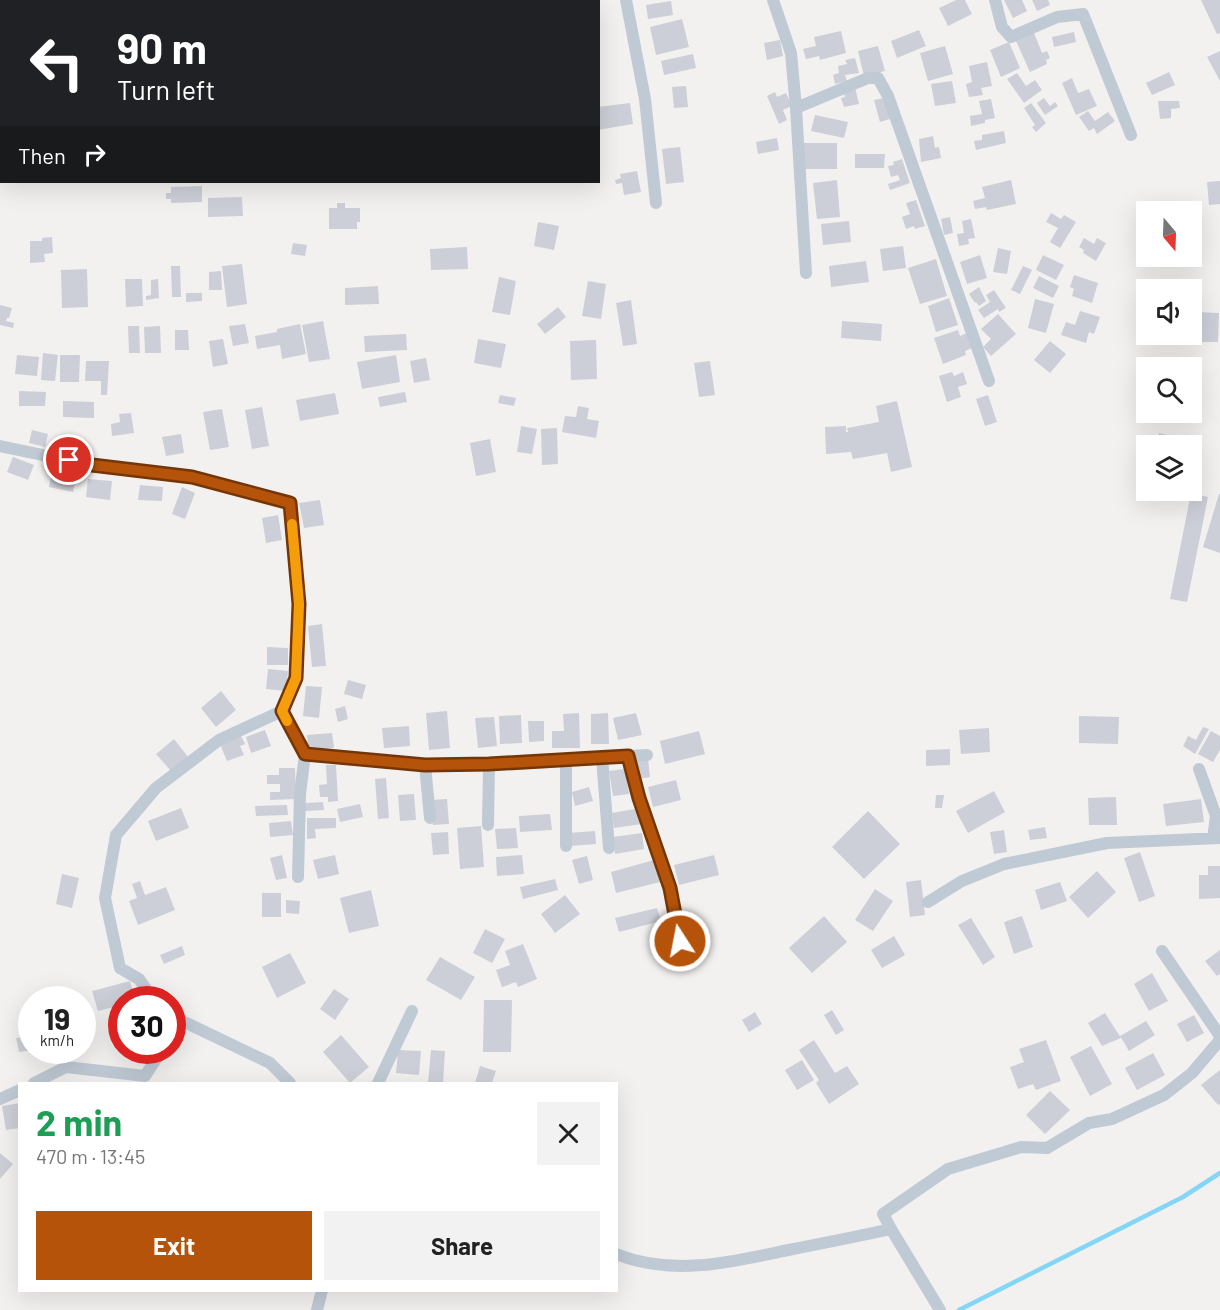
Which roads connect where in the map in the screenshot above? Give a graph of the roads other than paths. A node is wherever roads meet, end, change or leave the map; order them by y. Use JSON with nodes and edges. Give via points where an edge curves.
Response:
{"nodes":[{"id":1,"x":626,"y":0,"type":"edge"},
{"id":2,"x":773,"y":0,"type":"edge"},
{"id":3,"x":995,"y":0,"type":"edge"},
{"id":4,"x":796,"y":108,"type":"junction"},
{"id":5,"x":1131,"y":135,"type":"dead end"},
{"id":6,"x":657,"y":203,"type":"dead end"},
{"id":7,"x":806,"y":273,"type":"dead end"},
{"id":8,"x":989,"y":381,"type":"dead end"},
{"id":9,"x":0,"y":446,"type":"edge"},
{"id":10,"x":282,"y":711,"type":"junction"},
{"id":11,"x":305,"y":754,"type":"junction"},
{"id":12,"x":647,"y":754,"type":"dead end"},
{"id":13,"x":628,"y":756,"type":"junction"},
{"id":14,"x":602,"y":757,"type":"junction"},
{"id":15,"x":566,"y":759,"type":"junction"},
{"id":16,"x":489,"y":764,"type":"junction"},
{"id":17,"x":425,"y":765,"type":"junction"},
{"id":18,"x":1199,"y":769,"type":"dead end"},
{"id":19,"x":1218,"y":814,"type":"edge"},
{"id":20,"x":430,"y":818,"type":"dead end"},
{"id":21,"x":488,"y":825,"type":"dead end"},
{"id":22,"x":1217,"y":838,"type":"edge"},
{"id":23,"x":566,"y":846,"type":"dead end"},
{"id":24,"x":609,"y":848,"type":"dead end"},
{"id":25,"x":298,"y":877,"type":"dead end"},
{"id":26,"x":928,"y":902,"type":"dead end"},
{"id":27,"x":1162,"y":951,"type":"dead end"},
{"id":28,"x":684,"y":959,"type":"dead end"},
{"id":29,"x":144,"y":986,"type":"edge"},
{"id":30,"x":412,"y":1011,"type":"dead end"},
{"id":31,"x":186,"y":1021,"type":"edge"},
{"id":32,"x":1220,"y":1038,"type":"edge"},
{"id":33,"x":153,"y":1064,"type":"edge"},
{"id":34,"x":36,"y":1082,"type":"edge"},
{"id":35,"x":289,"y":1082,"type":"edge"},
{"id":36,"x":378,"y":1082,"type":"edge"},
{"id":37,"x":18,"y":1091,"type":"edge"},
{"id":38,"x":0,"y":1099,"type":"edge"},
{"id":39,"x":891,"y":1229,"type":"junction"},
{"id":40,"x":618,"y":1255,"type":"edge"},
{"id":41,"x":322,"y":1292,"type":"edge"},
{"id":42,"x":317,"y":1310,"type":"edge"},
{"id":43,"x":940,"y":1310,"type":"edge"}],
"edges":[{"from":1,"to":6,"type":"street","via":[[645,99]]},
{"from":2,"to":4,"type":"street","via":[[791,53]]},
{"from":3,"to":5,"type":"street","via":[[1002,27],[1011,37],[1057,17],[1083,14]]},
{"from":4,"to":7,"type":"street"},
{"from":4,"to":8,"type":"street","via":[[868,78],[878,78],[888,96]]},
{"from":9,"to":10,"type":"street","via":[[92,465],[192,477],[290,503],[299,604],[296,678]]},
{"from":10,"to":11,"type":"street"},
{"from":10,"to":29,"type":"street","via":[[219,740],[156,788],[116,835],[105,898],[120,968]]},
{"from":11,"to":17,"type":"street"},
{"from":11,"to":25,"type":"street"},
{"from":12,"to":13,"type":"street"},
{"from":13,"to":14,"type":"street"},
{"from":13,"to":28,"type":"street","via":[[670,888]]},
{"from":14,"to":15,"type":"street"},
{"from":14,"to":24,"type":"street"},
{"from":15,"to":16,"type":"street"},
{"from":15,"to":23,"type":"street"},
{"from":16,"to":17,"type":"street"},
{"from":16,"to":21,"type":"street"},
{"from":17,"to":20,"type":"street"},
{"from":18,"to":19,"type":"street"},
{"from":19,"to":22,"type":"street"},
{"from":22,"to":26,"type":"street","via":[[1107,843],[1004,864],[962,881]]},
{"from":27,"to":32,"type":"street"},
{"from":30,"to":36,"type":"street"},
{"from":31,"to":35,"type":"street","via":[[270,1063]]},
{"from":32,"to":39,"type":"street","via":[[1192,1073],[1164,1095],[1112,1119],[1089,1123],[1047,1148],[1021,1147],[948,1169],[883,1214]]},
{"from":33,"to":34,"type":"street","via":[[145,1076],[66,1067]]},
{"from":37,"to":38,"type":"street"},
{"from":39,"to":40,"type":"street","via":[[721,1264],[676,1267]]},
{"from":39,"to":43,"type":"street"},
{"from":41,"to":42,"type":"street"}]}
